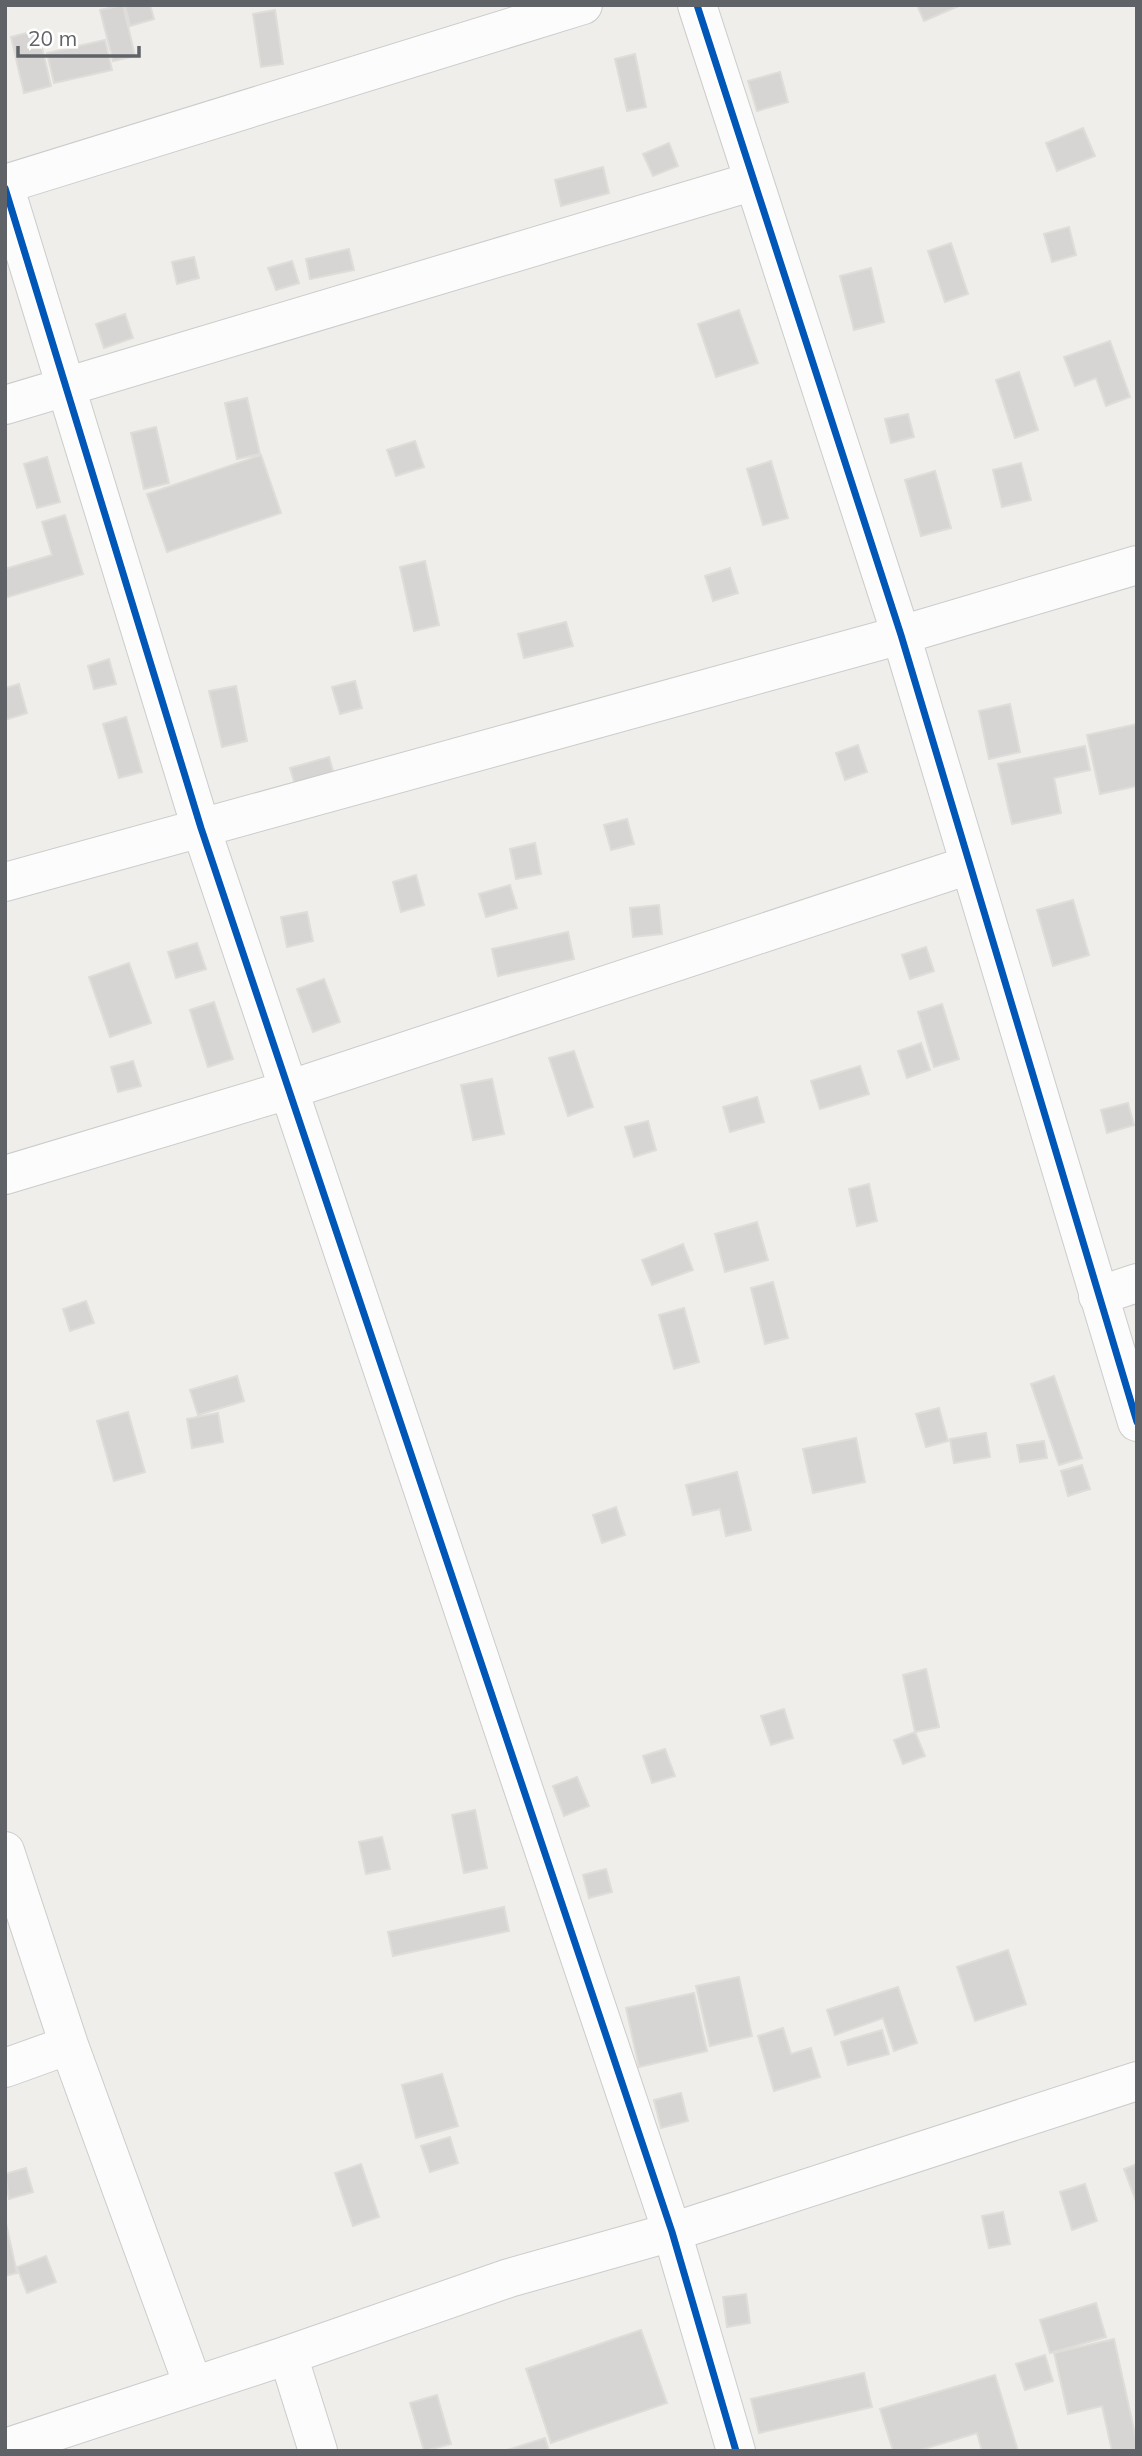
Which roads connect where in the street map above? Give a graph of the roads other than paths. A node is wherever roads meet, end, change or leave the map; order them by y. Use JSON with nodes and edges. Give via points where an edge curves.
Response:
{"nodes":[{"id":1,"x":583,"y":5,"type":"edge"},
{"id":2,"x":697,"y":5,"type":"edge"},
{"id":3,"x":754,"y":181,"type":"junction"},
{"id":4,"x":5,"y":186,"type":"edge"},
{"id":5,"x":67,"y":386,"type":"junction"},
{"id":6,"x":5,"y":405,"type":"edge"},
{"id":7,"x":1137,"y":565,"type":"edge"},
{"id":8,"x":901,"y":635,"type":"junction"},
{"id":9,"x":201,"y":828,"type":"junction"},
{"id":10,"x":969,"y":865,"type":"junction"},
{"id":11,"x":5,"y":882,"type":"edge"},
{"id":12,"x":288,"y":1090,"type":"junction"},
{"id":13,"x":5,"y":1175,"type":"edge"},
{"id":14,"x":1137,"y":1283,"type":"edge"},
{"id":15,"x":1098,"y":1296,"type":"junction"},
{"id":16,"x":1137,"y":1422,"type":"edge"},
{"id":17,"x":5,"y":1851,"type":"edge"},
{"id":18,"x":69,"y":2046,"type":"junction"},
{"id":19,"x":5,"y":2068,"type":"edge"},
{"id":20,"x":1137,"y":2081,"type":"edge"},
{"id":21,"x":672,"y":2232,"type":"junction"},
{"id":22,"x":288,"y":2356,"type":"junction"},
{"id":23,"x":193,"y":2385,"type":"junction"},
{"id":24,"x":5,"y":2448,"type":"edge"},
{"id":25,"x":318,"y":2451,"type":"edge"},
{"id":26,"x":736,"y":2451,"type":"edge"}],
"edges":[{"from":1,"to":4,"type":"street"},
{"from":2,"to":3,"type":"street"},
{"from":3,"to":5,"type":"street"},
{"from":3,"to":8,"type":"street"},
{"from":4,"to":5,"type":"street"},
{"from":5,"to":6,"type":"street"},
{"from":5,"to":9,"type":"street"},
{"from":7,"to":8,"type":"street"},
{"from":8,"to":9,"type":"street"},
{"from":8,"to":10,"type":"street"},
{"from":9,"to":11,"type":"street"},
{"from":9,"to":12,"type":"street"},
{"from":10,"to":12,"type":"street"},
{"from":10,"to":15,"type":"street"},
{"from":12,"to":13,"type":"street"},
{"from":12,"to":21,"type":"street"},
{"from":14,"to":15,"type":"street"},
{"from":15,"to":16,"type":"street"},
{"from":17,"to":18,"type":"street"},
{"from":18,"to":19,"type":"street"},
{"from":18,"to":23,"type":"street"},
{"from":20,"to":21,"type":"street"},
{"from":21,"to":22,"type":"street","via":[[509,2278]]},
{"from":21,"to":26,"type":"street"},
{"from":22,"to":23,"type":"street"},
{"from":22,"to":25,"type":"street"},
{"from":23,"to":24,"type":"street"}]}
